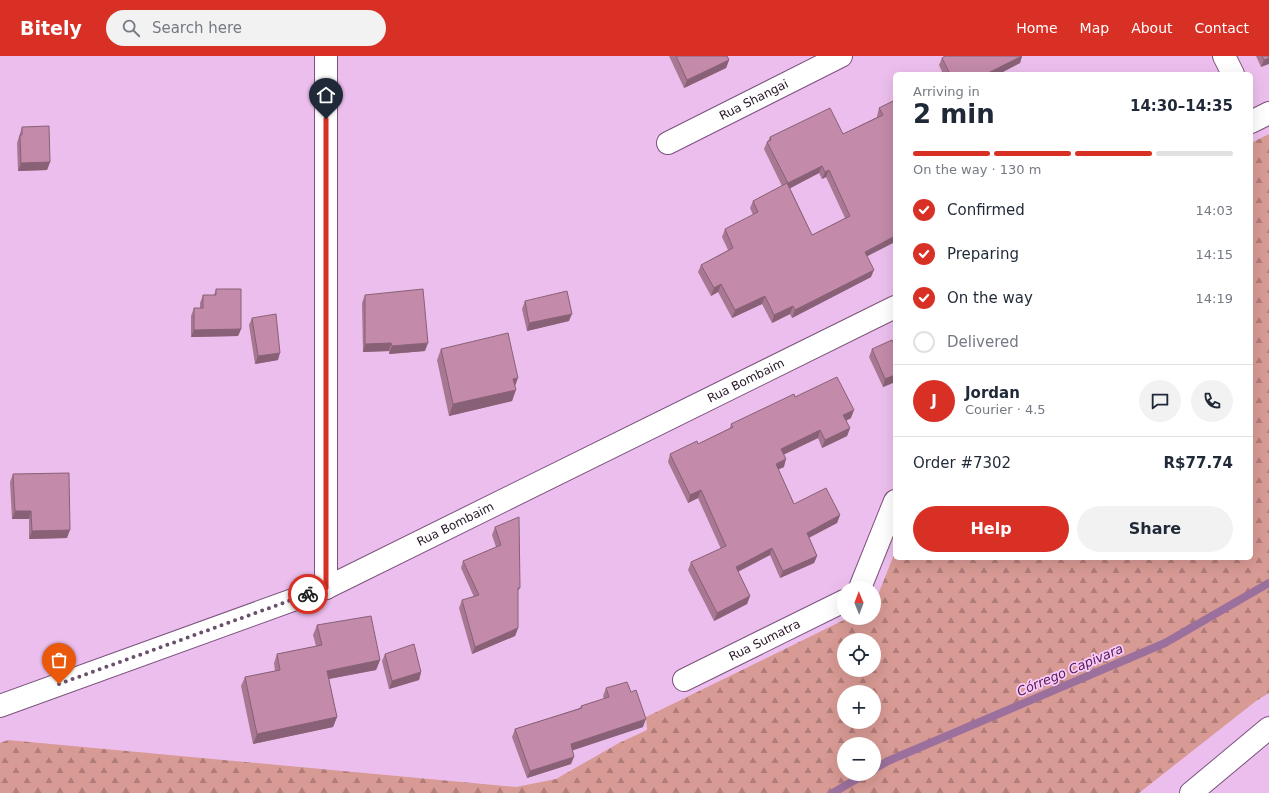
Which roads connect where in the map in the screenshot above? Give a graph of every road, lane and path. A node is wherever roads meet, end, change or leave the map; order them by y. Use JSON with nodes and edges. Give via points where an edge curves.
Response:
{"nodes":[{"id":1,"x":326,"y":56,"type":"edge"},
{"id":2,"x":841,"y":56,"type":"edge"},
{"id":3,"x":1224,"y":56,"type":"edge"},
{"id":4,"x":1232,"y":72,"type":"edge"},
{"id":5,"x":668,"y":143,"type":"dead end"},
{"id":6,"x":893,"y":309,"type":"edge"},
{"id":7,"x":893,"y":506,"type":"edge"},
{"id":8,"x":863,"y":581,"type":"edge"},
{"id":9,"x":326,"y":588,"type":"junction"},
{"id":10,"x":837,"y":604,"type":"edge"},
{"id":11,"x":684,"y":680,"type":"dead end"},
{"id":12,"x":0,"y":706,"type":"edge"},
{"id":13,"x":1269,"y":728,"type":"edge"},
{"id":14,"x":1191,"y":793,"type":"edge"}],
"edges":[{"from":1,"to":9,"type":"street"},
{"from":2,"to":5,"type":"street","name":"Rua Shangai"},
{"from":3,"to":4,"type":"street"},
{"from":6,"to":9,"type":"street","name":"Rua Bombaim"},
{"from":7,"to":8,"type":"street"},
{"from":9,"to":12,"type":"street","name":"Rua Bombaim"},
{"from":10,"to":11,"type":"street","name":"Rua Sumatra"},
{"from":13,"to":14,"type":"street"}]}
